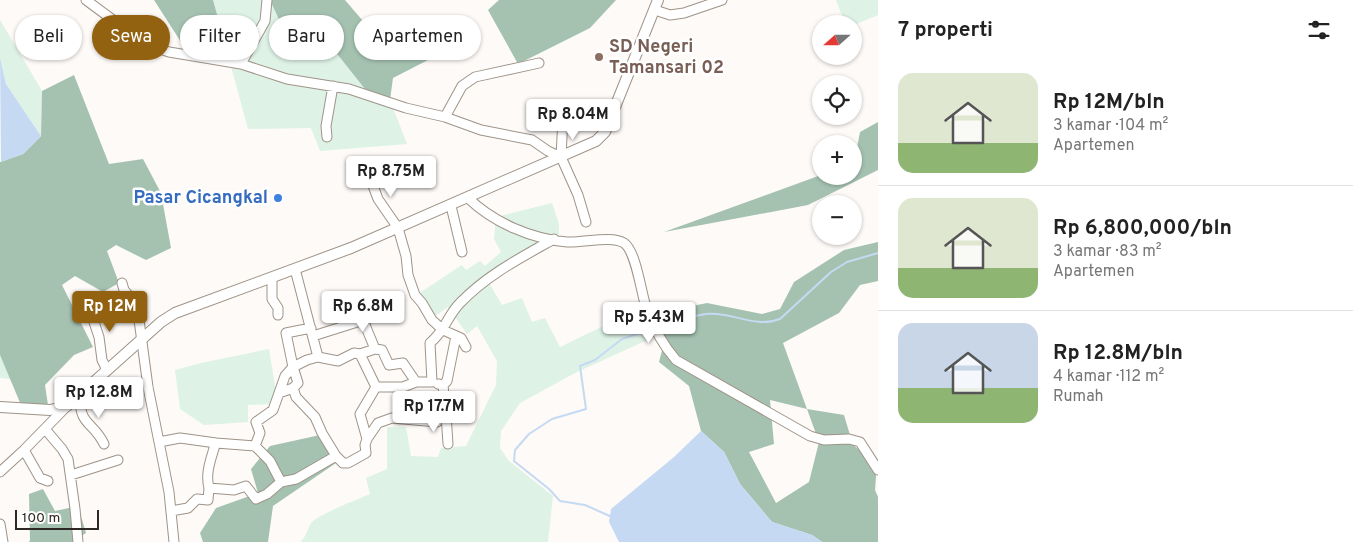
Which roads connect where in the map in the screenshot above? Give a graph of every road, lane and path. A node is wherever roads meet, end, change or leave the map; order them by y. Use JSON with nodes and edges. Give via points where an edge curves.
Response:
{"nodes":[{"id":1,"x":86,"y":0,"type":"edge"},
{"id":2,"x":268,"y":0,"type":"edge"},
{"id":3,"x":658,"y":0,"type":"edge"},
{"id":4,"x":722,"y":0,"type":"edge"},
{"id":5,"x":655,"y":10,"type":"junction"},
{"id":6,"x":539,"y":63,"type":"dead end"},
{"id":7,"x":241,"y":64,"type":"junction"},
{"id":8,"x":333,"y":86,"type":"junction"},
{"id":9,"x":445,"y":117,"type":"junction"},
{"id":10,"x":607,"y":127,"type":"junction"},
{"id":11,"x":327,"y":137,"type":"dead end"},
{"id":12,"x":561,"y":157,"type":"junction"},
{"id":13,"x":369,"y":175,"type":"dead end"},
{"id":14,"x":468,"y":198,"type":"junction"},
{"id":15,"x":451,"y":206,"type":"junction"},
{"id":16,"x":586,"y":222,"type":"dead end"},
{"id":17,"x":398,"y":228,"type":"junction"},
{"id":18,"x":554,"y":240,"type":"junction"},
{"id":19,"x":462,"y":252,"type":"dead end"},
{"id":20,"x":296,"y":270,"type":"junction"},
{"id":21,"x":272,"y":278,"type":"junction"},
{"id":22,"x":122,"y":283,"type":"dead end"},
{"id":23,"x":94,"y":301,"type":"dead end"},
{"id":24,"x":367,"y":301,"type":"dead end"},
{"id":25,"x":278,"y":315,"type":"dead end"},
{"id":26,"x":363,"y":320,"type":"junction"},
{"id":27,"x":443,"y":330,"type":"junction"},
{"id":28,"x":312,"y":332,"type":"junction"},
{"id":29,"x":456,"y":336,"type":"junction"},
{"id":30,"x":142,"y":339,"type":"junction"},
{"id":31,"x":466,"y":347,"type":"dead end"},
{"id":32,"x":375,"y":349,"type":"junction"},
{"id":33,"x":360,"y":354,"type":"junction"},
{"id":34,"x":318,"y":357,"type":"junction"},
{"id":35,"x":293,"y":367,"type":"junction"},
{"id":36,"x":107,"y":370,"type":"junction"},
{"id":37,"x":416,"y":382,"type":"junction"},
{"id":38,"x":432,"y":382,"type":"junction"},
{"id":39,"x":443,"y":385,"type":"junction"},
{"id":40,"x":376,"y":387,"type":"junction"},
{"id":41,"x":293,"y":388,"type":"junction"},
{"id":42,"x":279,"y":393,"type":"junction"},
{"id":43,"x":80,"y":396,"type":"junction"},
{"id":44,"x":67,"y":406,"type":"junction"},
{"id":45,"x":0,"y":407,"type":"edge"},
{"id":46,"x":446,"y":414,"type":"junction"},
{"id":47,"x":46,"y":429,"type":"junction"},
{"id":48,"x":367,"y":438,"type":"junction"},
{"id":49,"x":159,"y":442,"type":"junction"},
{"id":50,"x":216,"y":443,"type":"junction"},
{"id":51,"x":104,"y":444,"type":"dead end"},
{"id":52,"x":448,"y":444,"type":"dead end"},
{"id":53,"x":255,"y":446,"type":"junction"},
{"id":54,"x":24,"y":450,"type":"junction"},
{"id":55,"x":336,"y":456,"type":"junction"},
{"id":56,"x":118,"y":460,"type":"dead end"},
{"id":57,"x":878,"y":470,"type":"edge"},
{"id":58,"x":0,"y":472,"type":"edge"},
{"id":59,"x":70,"y":475,"type":"junction"},
{"id":60,"x":48,"y":481,"type":"dead end"},
{"id":61,"x":281,"y":482,"type":"junction"},
{"id":62,"x":209,"y":488,"type":"junction"},
{"id":63,"x":171,"y":511,"type":"junction"},
{"id":64,"x":0,"y":524,"type":"edge"},
{"id":65,"x":3,"y":542,"type":"edge"},
{"id":66,"x":78,"y":542,"type":"edge"},
{"id":67,"x":174,"y":542,"type":"edge"}],
"edges":[{"from":1,"to":7,"type":"street","via":[[151,46],[177,54]]},
{"from":2,"to":7,"type":"street","via":[[265,21]]},
{"from":3,"to":5,"type":"main road"},
{"from":4,"to":5,"type":"street","via":[[670,15]]},
{"from":5,"to":10,"type":"main road"},
{"from":6,"to":9,"type":"street","via":[[475,77],[462,86]]},
{"from":7,"to":8,"type":"street","via":[[287,79]]},
{"from":8,"to":9,"type":"street"},
{"from":8,"to":11,"type":"street"},
{"from":9,"to":12,"type":"street","via":[[481,130],[532,140]]},
{"from":10,"to":12,"type":"main road","via":[[596,141]]},
{"from":10,"to":12,"type":"street","via":[[570,115],[563,117]]},
{"from":12,"to":14,"type":"main road"},
{"from":12,"to":16,"type":"street"},
{"from":13,"to":17,"type":"street","via":[[378,199]]},
{"from":14,"to":15,"type":"main road"},
{"from":14,"to":18,"type":"street","via":[[509,226]]},
{"from":15,"to":17,"type":"main road"},
{"from":15,"to":19,"type":"street"},
{"from":17,"to":20,"type":"main road"},
{"from":17,"to":27,"type":"street","via":[[412,290],[432,320]]},
{"from":18,"to":27,"type":"street","via":[[482,282],[452,311]]},
{"from":18,"to":57,"type":"street","via":[[616,240],[624,243],[632,254],[653,324],[676,360],[810,436],[860,442]]},
{"from":20,"to":21,"type":"main road"},
{"from":20,"to":28,"type":"street"},
{"from":21,"to":25,"type":"street","via":[[272,299]]},
{"from":21,"to":30,"type":"main road","via":[[175,313]]},
{"from":22,"to":30,"type":"street","via":[[137,305]]},
{"from":23,"to":36,"type":"street","via":[[92,319]]},
{"from":24,"to":26,"type":"street","via":[[372,316]]},
{"from":26,"to":28,"type":"street"},
{"from":26,"to":32,"type":"street"},
{"from":27,"to":29,"type":"street"},
{"from":27,"to":38,"type":"street","via":[[430,343]]},
{"from":28,"to":34,"type":"street"},
{"from":28,"to":35,"type":"street","via":[[286,333]]},
{"from":29,"to":31,"type":"street","via":[[464,341]]},
{"from":29,"to":39,"type":"street","via":[[447,381]]},
{"from":30,"to":36,"type":"main road"},
{"from":30,"to":49,"type":"street"},
{"from":32,"to":33,"type":"street"},
{"from":32,"to":37,"type":"street","via":[[382,350],[389,365],[403,362]]},
{"from":33,"to":34,"type":"street","via":[[354,353],[338,361]]},
{"from":33,"to":40,"type":"street"},
{"from":34,"to":35,"type":"street"},
{"from":35,"to":41,"type":"street","via":[[298,383]]},
{"from":35,"to":42,"type":"street","via":[[285,376]]},
{"from":36,"to":43,"type":"main road"},
{"from":37,"to":38,"type":"street"},
{"from":37,"to":40,"type":"street","via":[[404,387]]},
{"from":38,"to":39,"type":"street"},
{"from":39,"to":46,"type":"street"},
{"from":40,"to":48,"type":"street","via":[[360,414]]},
{"from":41,"to":42,"type":"street"},
{"from":41,"to":55,"type":"street","via":[[296,397],[315,417]]},
{"from":42,"to":53,"type":"street","via":[[273,410],[256,422],[260,433]]},
{"from":43,"to":44,"type":"main road"},
{"from":43,"to":51,"type":"street","via":[[79,409]]},
{"from":44,"to":45,"type":"main road","via":[[50,410]]},
{"from":44,"to":47,"type":"street"},
{"from":46,"to":48,"type":"street","via":[[437,422],[392,418],[378,423]]},
{"from":46,"to":52,"type":"street"},
{"from":47,"to":54,"type":"street"},
{"from":47,"to":59,"type":"street","via":[[68,459]]},
{"from":48,"to":55,"type":"street","via":[[366,453],[348,463],[343,463]]},
{"from":49,"to":50,"type":"street","via":[[180,438]]},
{"from":49,"to":63,"type":"street"},
{"from":50,"to":53,"type":"street"},
{"from":50,"to":62,"type":"street","via":[[208,470]]},
{"from":53,"to":61,"type":"street","via":[[270,461]]},
{"from":54,"to":58,"type":"street"},
{"from":54,"to":60,"type":"street","via":[[40,478]]},
{"from":55,"to":61,"type":"street","via":[[296,479]]},
{"from":56,"to":59,"type":"street"},
{"from":59,"to":66,"type":"street"},
{"from":61,"to":62,"type":"street","via":[[256,499],[246,486],[234,490]]},
{"from":62,"to":63,"type":"street","via":[[208,500],[197,499],[188,508]]},
{"from":63,"to":67,"type":"street"},
{"from":64,"to":65,"type":"street"}]}
